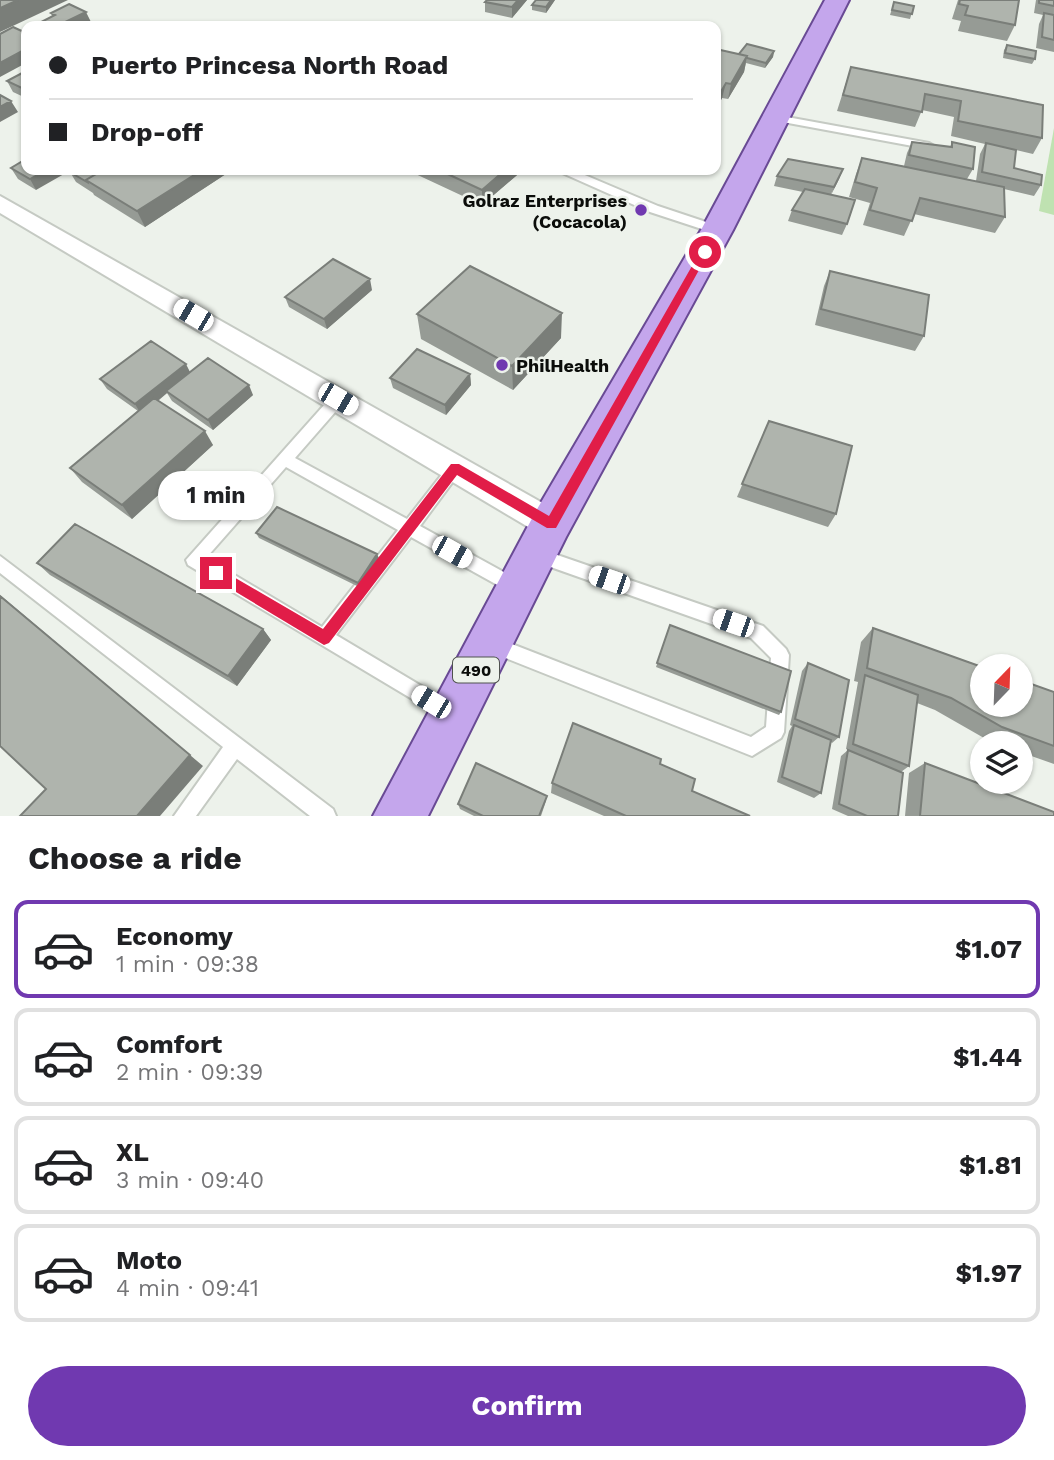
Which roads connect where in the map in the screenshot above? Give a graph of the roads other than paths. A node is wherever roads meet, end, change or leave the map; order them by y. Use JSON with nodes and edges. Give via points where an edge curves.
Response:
{"nodes":[{"id":1,"x":837,"y":0,"type":"edge"},
{"id":2,"x":776,"y":118,"type":"junction"},
{"id":3,"x":938,"y":148,"type":"edge"},
{"id":4,"x":576,"y":175,"type":"edge"},
{"id":5,"x":0,"y":203,"type":"edge"},
{"id":6,"x":717,"y":230,"type":"junction"},
{"id":7,"x":338,"y":399,"type":"junction"},
{"id":8,"x":284,"y":459,"type":"junction"},
{"id":9,"x":455,"y":468,"type":"junction"},
{"id":10,"x":409,"y":528,"type":"junction"},
{"id":11,"x":535,"y":556,"type":"junction"},
{"id":12,"x":0,"y":563,"type":"edge"},
{"id":13,"x":324,"y":638,"type":"junction"},
{"id":14,"x":489,"y":643,"type":"junction"},
{"id":15,"x":453,"y":715,"type":"junction"},
{"id":16,"x":234,"y":746,"type":"junction"},
{"id":17,"x":184,"y":816,"type":"edge"},
{"id":18,"x":327,"y":816,"type":"edge"},
{"id":19,"x":400,"y":816,"type":"edge"}],
"edges":[{"from":1,"to":2,"type":"main road","number":"490"},
{"from":2,"to":3,"type":"lane"},
{"from":2,"to":6,"type":"main road","number":"490"},
{"from":4,"to":6,"type":"lane"},
{"from":5,"to":7,"type":"street"},
{"from":6,"to":11,"type":"main road","number":"490"},
{"from":7,"to":8,"type":"lane"},
{"from":7,"to":9,"type":"street"},
{"from":8,"to":10,"type":"lane"},
{"from":8,"to":13,"type":"lane","via":[[194,560]]},
{"from":9,"to":10,"type":"lane"},
{"from":9,"to":11,"type":"street"},
{"from":10,"to":11,"type":"lane"},
{"from":10,"to":13,"type":"lane"},
{"from":11,"to":14,"type":"main road","number":"490"},
{"from":11,"to":14,"type":"lane","via":[[757,632],[780,655],[775,733],[752,747]]},
{"from":12,"to":16,"type":"lane"},
{"from":13,"to":15,"type":"lane"},
{"from":14,"to":15,"type":"main road","number":"490"},
{"from":15,"to":19,"type":"main road","number":"490"},
{"from":16,"to":17,"type":"lane"},
{"from":16,"to":18,"type":"lane"}]}
